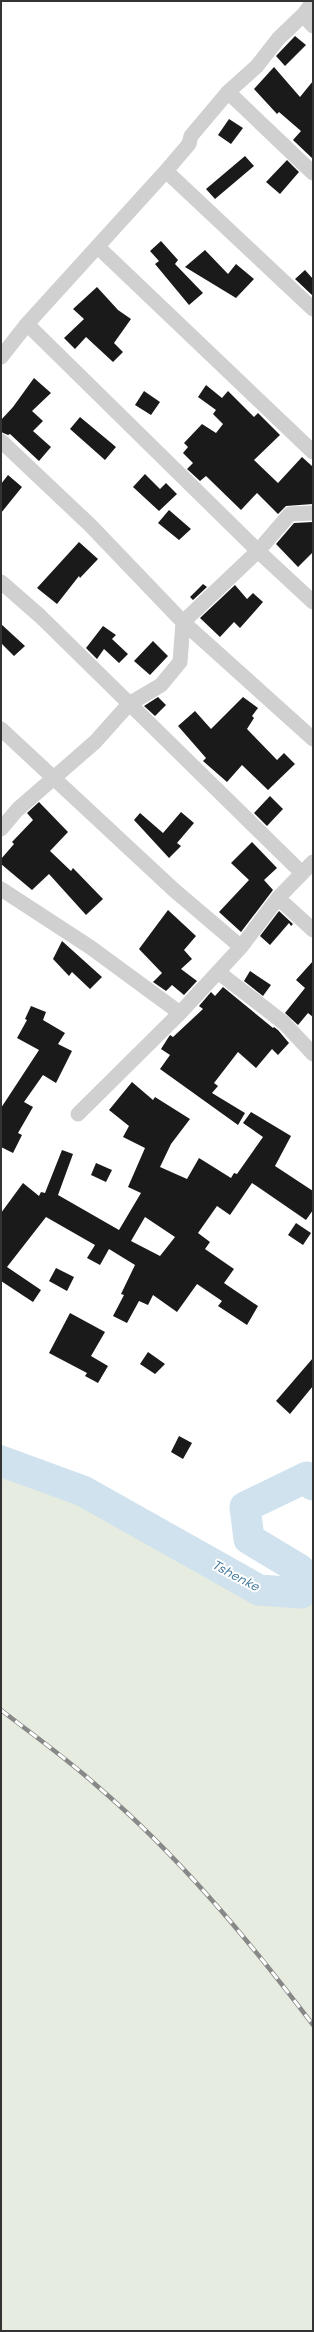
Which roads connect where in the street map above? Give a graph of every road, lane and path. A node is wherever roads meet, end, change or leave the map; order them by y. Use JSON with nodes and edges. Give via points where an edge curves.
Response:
{"nodes":[{"id":1,"x":313,"y":2,"type":"edge"},
{"id":2,"x":308,"y":20,"type":"edge"},
{"id":3,"x":228,"y":92,"type":"junction"},
{"id":4,"x":166,"y":171,"type":"junction"},
{"id":5,"x":313,"y":173,"type":"edge"},
{"id":6,"x":98,"y":247,"type":"junction"},
{"id":7,"x":313,"y":309,"type":"edge"},
{"id":8,"x":27,"y":324,"type":"junction"},
{"id":9,"x":1,"y":357,"type":"edge"},
{"id":10,"x":1,"y":441,"type":"edge"},
{"id":11,"x":313,"y":452,"type":"edge"},
{"id":12,"x":313,"y":513,"type":"edge"},
{"id":13,"x":258,"y":551,"type":"junction"},
{"id":14,"x":1,"y":582,"type":"edge"},
{"id":15,"x":313,"y":602,"type":"edge"},
{"id":16,"x":182,"y":622,"type":"junction"},
{"id":17,"x":129,"y":704,"type":"junction"},
{"id":18,"x":1,"y":729,"type":"edge"},
{"id":19,"x":313,"y":739,"type":"edge"},
{"id":20,"x":54,"y":777,"type":"junction"},
{"id":21,"x":1,"y":829,"type":"edge"},
{"id":22,"x":313,"y":862,"type":"edge"},
{"id":23,"x":302,"y":873,"type":"junction"},
{"id":24,"x":1,"y":889,"type":"edge"},
{"id":25,"x":278,"y":898,"type":"junction"},
{"id":26,"x":313,"y":930,"type":"edge"},
{"id":27,"x":242,"y":948,"type":"junction"},
{"id":28,"x":218,"y":972,"type":"junction"},
{"id":29,"x":180,"y":1013,"type":"junction"},
{"id":30,"x":313,"y":1054,"type":"edge"},
{"id":31,"x":78,"y":1114,"type":"dead end"}],
"edges":[{"from":1,"to":2,"type":"street"},
{"from":2,"to":3,"type":"street","via":[[278,39],[257,66]]},
{"from":3,"to":4,"type":"street"},
{"from":3,"to":5,"type":"street"},
{"from":4,"to":6,"type":"street"},
{"from":4,"to":7,"type":"street"},
{"from":6,"to":8,"type":"street"},
{"from":6,"to":11,"type":"street"},
{"from":8,"to":9,"type":"street"},
{"from":8,"to":13,"type":"street"},
{"from":10,"to":16,"type":"street","via":[[90,524]]},
{"from":12,"to":13,"type":"street","via":[[290,514]]},
{"from":13,"to":15,"type":"street"},
{"from":13,"to":16,"type":"street"},
{"from":14,"to":17,"type":"street","via":[[40,616]]},
{"from":16,"to":17,"type":"street","via":[[180,662],[161,685]]},
{"from":16,"to":19,"type":"street"},
{"from":17,"to":20,"type":"street","via":[[95,742]]},
{"from":17,"to":23,"type":"street"},
{"from":18,"to":20,"type":"street"},
{"from":20,"to":21,"type":"street","via":[[18,809]]},
{"from":20,"to":27,"type":"street","via":[[174,890]]},
{"from":22,"to":23,"type":"street"},
{"from":23,"to":25,"type":"street"},
{"from":24,"to":29,"type":"street","via":[[90,947]]},
{"from":25,"to":26,"type":"street"},
{"from":25,"to":27,"type":"street"},
{"from":27,"to":28,"type":"street"},
{"from":28,"to":29,"type":"street"},
{"from":28,"to":30,"type":"street","via":[[284,1023]]},
{"from":29,"to":31,"type":"street"}]}
